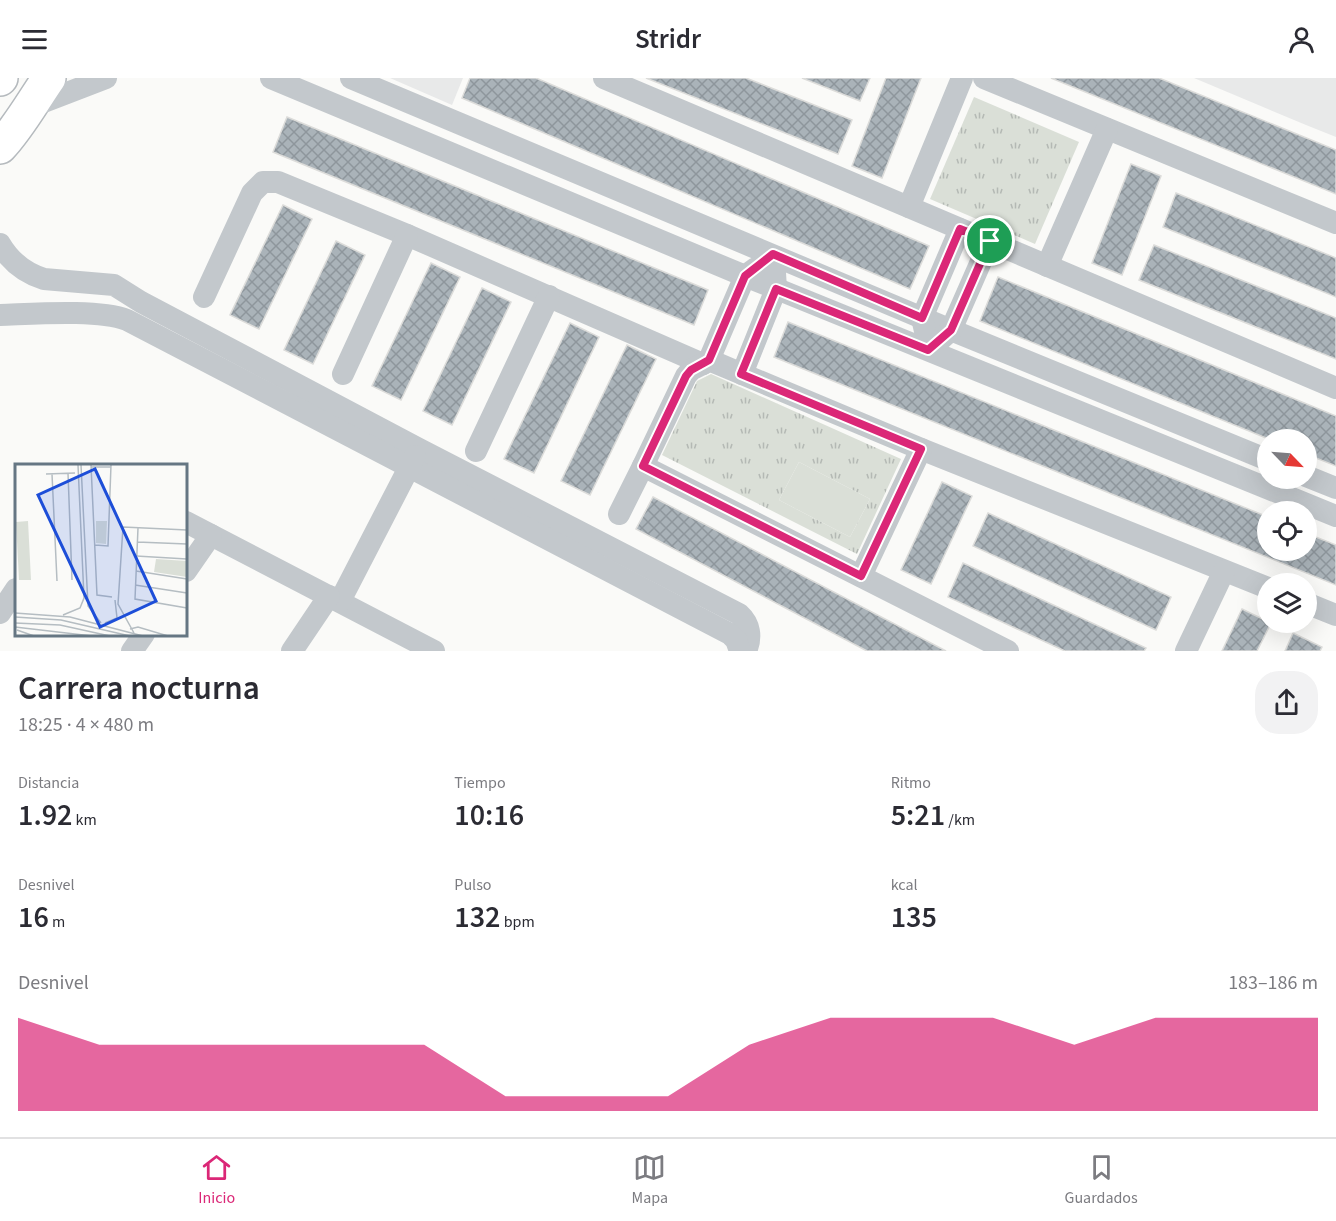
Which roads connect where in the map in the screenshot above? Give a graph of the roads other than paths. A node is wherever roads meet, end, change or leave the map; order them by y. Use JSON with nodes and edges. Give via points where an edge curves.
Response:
{"nodes":[{"id":1,"x":49,"y":78,"type":"edge"},
{"id":2,"x":106,"y":78,"type":"edge"},
{"id":3,"x":271,"y":78,"type":"edge"},
{"id":4,"x":351,"y":78,"type":"edge"},
{"id":5,"x":604,"y":78,"type":"edge"},
{"id":6,"x":962,"y":78,"type":"edge"},
{"id":7,"x":984,"y":78,"type":"edge"},
{"id":8,"x":1107,"y":129,"type":"junction"},
{"id":9,"x":9,"y":136,"type":"edge"},
{"id":10,"x":909,"y":207,"type":"junction"},
{"id":11,"x":1336,"y":224,"type":"edge"},
{"id":12,"x":960,"y":229,"type":"junction"},
{"id":13,"x":407,"y":235,"type":"junction"},
{"id":14,"x":990,"y":241,"type":"junction"},
{"id":15,"x":0,"y":244,"type":"edge"},
{"id":16,"x":773,"y":254,"type":"junction"},
{"id":17,"x":1047,"y":266,"type":"junction"},
{"id":18,"x":745,"y":276,"type":"junction"},
{"id":19,"x":44,"y":279,"type":"junction"},
{"id":20,"x":776,"y":289,"type":"junction"},
{"id":21,"x":549,"y":296,"type":"junction"},
{"id":22,"x":204,"y":297,"type":"dead end"},
{"id":23,"x":38,"y":314,"type":"junction"},
{"id":24,"x":0,"y":315,"type":"edge"},
{"id":25,"x":922,"y":318,"type":"junction"},
{"id":26,"x":951,"y":330,"type":"junction"},
{"id":27,"x":928,"y":350,"type":"junction"},
{"id":28,"x":706,"y":362,"type":"junction"},
{"id":29,"x":343,"y":374,"type":"dead end"},
{"id":30,"x":741,"y":374,"type":"junction"},
{"id":31,"x":1336,"y":388,"type":"edge"},
{"id":32,"x":921,"y":449,"type":"junction"},
{"id":33,"x":476,"y":451,"type":"dead end"},
{"id":34,"x":1257,"y":455,"type":"edge"},
{"id":35,"x":414,"y":459,"type":"junction"},
{"id":36,"x":643,"y":466,"type":"junction"},
{"id":37,"x":1317,"y":480,"type":"edge"},
{"id":38,"x":1336,"y":488,"type":"edge"},
{"id":39,"x":619,"y":514,"type":"dead end"},
{"id":40,"x":1336,"y":516,"type":"edge"},
{"id":41,"x":188,"y":523,"type":"edge"},
{"id":42,"x":211,"y":535,"type":"junction"},
{"id":43,"x":188,"y":568,"type":"edge"},
{"id":44,"x":1224,"y":571,"type":"junction"},
{"id":45,"x":861,"y":576,"type":"junction"},
{"id":46,"x":1257,"y":584,"type":"edge"},
{"id":47,"x":15,"y":590,"type":"edge"},
{"id":48,"x":335,"y":599,"type":"junction"},
{"id":49,"x":1317,"y":607,"type":"edge"},
{"id":50,"x":0,"y":613,"type":"edge"},
{"id":51,"x":1336,"y":615,"type":"edge"},
{"id":52,"x":143,"y":636,"type":"edge"},
{"id":53,"x":132,"y":651,"type":"edge"},
{"id":54,"x":292,"y":651,"type":"edge"},
{"id":55,"x":434,"y":651,"type":"edge"},
{"id":56,"x":740,"y":651,"type":"edge"},
{"id":57,"x":746,"y":651,"type":"edge"},
{"id":58,"x":1008,"y":651,"type":"edge"},
{"id":59,"x":1186,"y":651,"type":"edge"}],
"edges":[{"from":1,"to":9,"type":"main road"},
{"from":2,"to":9,"type":"street"},
{"from":3,"to":18,"type":"street"},
{"from":4,"to":16,"type":"street"},
{"from":5,"to":10,"type":"street"},
{"from":6,"to":10,"type":"street"},
{"from":7,"to":8,"type":"street"},
{"from":8,"to":11,"type":"street"},
{"from":8,"to":17,"type":"street"},
{"from":10,"to":12,"type":"street"},
{"from":12,"to":14,"type":"street"},
{"from":12,"to":25,"type":"street"},
{"from":13,"to":21,"type":"street"},
{"from":13,"to":22,"type":"street","via":[[278,182],[263,182],[252,193]]},
{"from":13,"to":29,"type":"street"},
{"from":14,"to":17,"type":"street"},
{"from":14,"to":26,"type":"street"},
{"from":15,"to":19,"type":"street","via":[[27,272]]},
{"from":16,"to":18,"type":"street"},
{"from":16,"to":20,"type":"street"},
{"from":16,"to":25,"type":"street"},
{"from":17,"to":31,"type":"street"},
{"from":18,"to":20,"type":"street"},
{"from":18,"to":28,"type":"street"},
{"from":19,"to":23,"type":"street","via":[[51,286],[53,300],[48,309]]},
{"from":19,"to":35,"type":"street","via":[[114,285]]},
{"from":20,"to":27,"type":"street"},
{"from":20,"to":30,"type":"street"},
{"from":21,"to":28,"type":"street"},
{"from":21,"to":33,"type":"street"},
{"from":23,"to":24,"type":"street"},
{"from":23,"to":35,"type":"street","via":[[118,316]]},
{"from":25,"to":26,"type":"street"},
{"from":25,"to":27,"type":"street"},
{"from":26,"to":27,"type":"street"},
{"from":26,"to":34,"type":"street"},
{"from":27,"to":40,"type":"street"},
{"from":28,"to":30,"type":"street"},
{"from":28,"to":36,"type":"street","via":[[686,376]]},
{"from":30,"to":32,"type":"street"},
{"from":32,"to":44,"type":"street"},
{"from":32,"to":45,"type":"street"},
{"from":35,"to":48,"type":"street"},
{"from":35,"to":56,"type":"street","via":[[730,634]]},
{"from":35,"to":57,"type":"street","via":[[739,614],[749,630]]},
{"from":36,"to":39,"type":"street"},
{"from":36,"to":45,"type":"street"},
{"from":37,"to":38,"type":"street"},
{"from":41,"to":42,"type":"street"},
{"from":42,"to":43,"type":"street"},
{"from":42,"to":48,"type":"street"},
{"from":44,"to":46,"type":"street"},
{"from":44,"to":59,"type":"street"},
{"from":45,"to":58,"type":"street"},
{"from":47,"to":50,"type":"street"},
{"from":48,"to":54,"type":"street"},
{"from":48,"to":55,"type":"street"},
{"from":49,"to":51,"type":"street"},
{"from":52,"to":53,"type":"street"}]}
